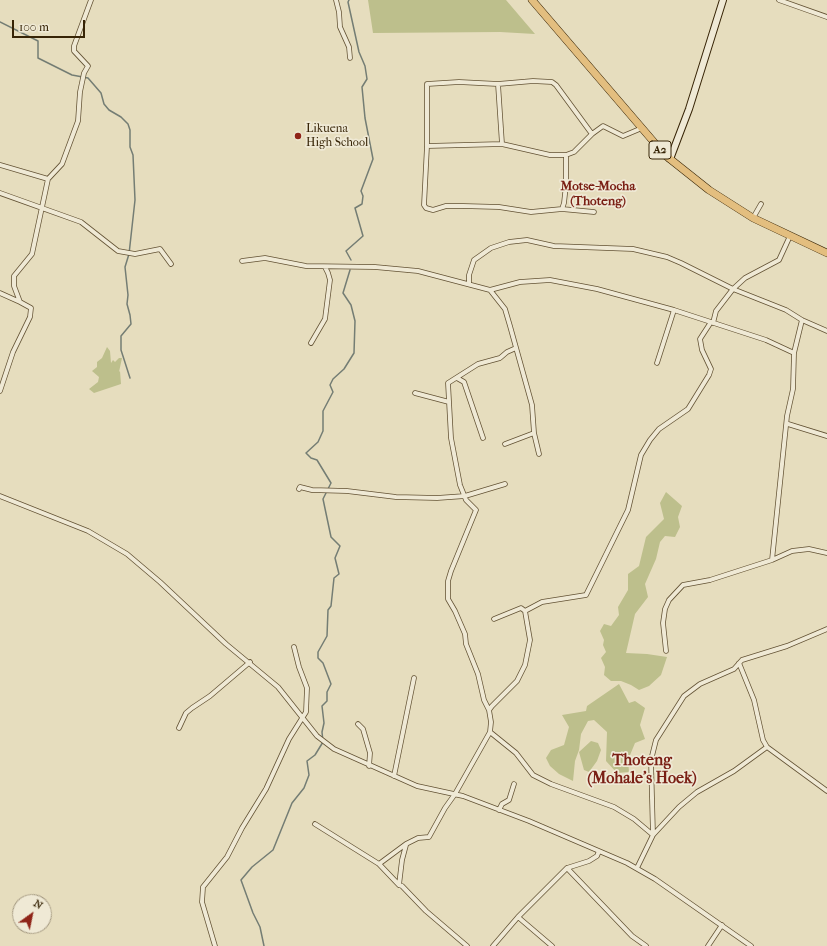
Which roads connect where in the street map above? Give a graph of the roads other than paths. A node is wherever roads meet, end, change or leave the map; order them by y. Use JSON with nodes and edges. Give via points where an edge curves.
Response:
{"nodes":[{"id":1,"x":91,"y":0,"type":"edge"},
{"id":2,"x":336,"y":0,"type":"edge"},
{"id":3,"x":532,"y":0,"type":"edge"},
{"id":4,"x":723,"y":0,"type":"edge"},
{"id":5,"x":779,"y":0,"type":"edge"},
{"id":6,"x":827,"y":17,"type":"edge"},
{"id":7,"x":350,"y":58,"type":"dead end"},
{"id":8,"x":498,"y":84,"type":"junction"},
{"id":9,"x":642,"y":128,"type":"junction"},
{"id":10,"x":592,"y":134,"type":"junction"},
{"id":11,"x":502,"y":144,"type":"junction"},
{"id":12,"x":427,"y":146,"type":"junction"},
{"id":13,"x":566,"y":155,"type":"junction"},
{"id":14,"x":670,"y":159,"type":"junction"},
{"id":15,"x":0,"y":165,"type":"edge"},
{"id":16,"x":48,"y":179,"type":"junction"},
{"id":17,"x":0,"y":193,"type":"edge"},
{"id":18,"x":761,"y":204,"type":"dead end"},
{"id":19,"x":42,"y":207,"type":"junction"},
{"id":20,"x":562,"y":209,"type":"junction"},
{"id":21,"x":594,"y":212,"type":"dead end"},
{"id":22,"x":753,"y":218,"type":"junction"},
{"id":23,"x":790,"y":236,"type":"junction"},
{"id":24,"x":827,"y":253,"type":"edge"},
{"id":25,"x":242,"y":261,"type":"dead end"},
{"id":26,"x":171,"y":264,"type":"dead end"},
{"id":27,"x":325,"y":267,"type":"junction"},
{"id":28,"x":469,"y":284,"type":"junction"},
{"id":29,"x":733,"y":289,"type":"junction"},
{"id":30,"x":490,"y":290,"type":"junction"},
{"id":31,"x":0,"y":292,"type":"edge"},
{"id":32,"x":20,"y":302,"type":"junction"},
{"id":33,"x":674,"y":310,"type":"junction"},
{"id":34,"x":802,"y":320,"type":"junction"},
{"id":35,"x":712,"y":323,"type":"junction"},
{"id":36,"x":827,"y":330,"type":"edge"},
{"id":37,"x":311,"y":343,"type":"dead end"},
{"id":38,"x":516,"y":348,"type":"junction"},
{"id":39,"x":794,"y":353,"type":"junction"},
{"id":40,"x":658,"y":363,"type":"dead end"},
{"id":41,"x":458,"y":378,"type":"junction"},
{"id":42,"x":0,"y":391,"type":"edge"},
{"id":43,"x":415,"y":393,"type":"dead end"},
{"id":44,"x":449,"y":402,"type":"junction"},
{"id":45,"x":788,"y":424,"type":"junction"},
{"id":46,"x":534,"y":432,"type":"junction"},
{"id":47,"x":827,"y":436,"type":"edge"},
{"id":48,"x":483,"y":438,"type":"dead end"},
{"id":49,"x":505,"y":444,"type":"dead end"},
{"id":50,"x":539,"y":454,"type":"dead end"},
{"id":51,"x":506,"y":484,"type":"dead end"},
{"id":52,"x":299,"y":489,"type":"dead end"},
{"id":53,"x":0,"y":496,"type":"edge"},
{"id":54,"x":465,"y":496,"type":"junction"},
{"id":55,"x":827,"y":553,"type":"edge"},
{"id":56,"x":772,"y":560,"type":"junction"},
{"id":57,"x":525,"y":611,"type":"junction"},
{"id":58,"x":494,"y":619,"type":"dead end"},
{"id":59,"x":827,"y":629,"type":"edge"},
{"id":60,"x":294,"y":647,"type":"dead end"},
{"id":61,"x":666,"y":651,"type":"dead end"},
{"id":62,"x":250,"y":662,"type":"junction"},
{"id":63,"x":739,"y":663,"type":"junction"},
{"id":64,"x":414,"y":678,"type":"dead end"},
{"id":65,"x":489,"y":710,"type":"junction"},
{"id":66,"x":303,"y":718,"type":"junction"},
{"id":67,"x":358,"y":724,"type":"dead end"},
{"id":68,"x":179,"y":728,"type":"dead end"},
{"id":69,"x":490,"y":732,"type":"junction"},
{"id":70,"x":767,"y":746,"type":"junction"},
{"id":71,"x":369,"y":766,"type":"junction"},
{"id":72,"x":394,"y":776,"type":"junction"},
{"id":73,"x":514,"y":784,"type":"dead end"},
{"id":74,"x":827,"y":791,"type":"edge"},
{"id":75,"x":455,"y":794,"type":"junction"},
{"id":76,"x":499,"y":810,"type":"junction"},
{"id":77,"x":316,"y":824,"type":"dead end"},
{"id":78,"x":653,"y":835,"type":"junction"},
{"id":79,"x":406,"y":844,"type":"junction"},
{"id":80,"x":599,"y":851,"type":"junction"},
{"id":81,"x":379,"y":864,"type":"junction"},
{"id":82,"x":567,"y":868,"type":"junction"},
{"id":83,"x":637,"y":868,"type":"junction"},
{"id":84,"x":399,"y":885,"type":"junction"},
{"id":85,"x":518,"y":917,"type":"junction"},
{"id":86,"x":722,"y":925,"type":"junction"},
{"id":87,"x":215,"y":946,"type":"edge"},
{"id":88,"x":467,"y":946,"type":"edge"},
{"id":89,"x":493,"y":946,"type":"edge"},
{"id":90,"x":552,"y":946,"type":"edge"},
{"id":91,"x":646,"y":946,"type":"edge"},
{"id":92,"x":708,"y":946,"type":"edge"},
{"id":93,"x":751,"y":946,"type":"edge"}],
"edges":[{"from":1,"to":16,"type":"street","via":[[74,46],[74,51],[88,66],[80,92],[78,121],[62,164]]},
{"from":2,"to":7,"type":"street","via":[[340,27],[349,47]]},
{"from":3,"to":9,"type":"main road","number":"A2"},
{"from":4,"to":14,"type":"street","via":[[692,102]]},
{"from":5,"to":6,"type":"street"},
{"from":8,"to":10,"type":"street","via":[[533,81],[556,84]]},
{"from":8,"to":11,"type":"street"},
{"from":8,"to":12,"type":"street","via":[[427,84]]},
{"from":9,"to":10,"type":"street","via":[[623,136],[604,126]]},
{"from":9,"to":14,"type":"main road","number":"A2"},
{"from":10,"to":13,"type":"street","via":[[574,152]]},
{"from":11,"to":12,"type":"street"},
{"from":11,"to":13,"type":"street","via":[[550,155]]},
{"from":12,"to":20,"type":"street","via":[[424,205],[426,208],[433,210],[446,206],[499,207],[531,212]]},
{"from":13,"to":20,"type":"street","via":[[566,184]]},
{"from":14,"to":22,"type":"main road","number":"A2","via":[[709,190]]},
{"from":15,"to":16,"type":"street"},
{"from":16,"to":19,"type":"street"},
{"from":17,"to":19,"type":"street"},
{"from":18,"to":22,"type":"street"},
{"from":19,"to":26,"type":"street","via":[[81,222],[118,251],[135,254],[160,249]]},
{"from":19,"to":32,"type":"street","via":[[32,254],[18,270],[14,279]]},
{"from":20,"to":21,"type":"street"},
{"from":22,"to":23,"type":"main road","number":"A2"},
{"from":23,"to":24,"type":"main road","number":"A2"},
{"from":23,"to":29,"type":"street","via":[[779,260],[745,278]]},
{"from":25,"to":27,"type":"street","via":[[265,258]]},
{"from":27,"to":28,"type":"street","via":[[375,267],[418,271]]},
{"from":27,"to":37,"type":"street","via":[[330,280],[325,319]]},
{"from":28,"to":29,"type":"street","via":[[470,268],[474,260],[485,251],[509,242],[527,240],[554,246],[633,250],[672,259]]},
{"from":28,"to":30,"type":"street"},
{"from":29,"to":34,"type":"street","via":[[786,310]]},
{"from":29,"to":35,"type":"street","via":[[716,311]]},
{"from":30,"to":33,"type":"street","via":[[520,282],[550,280],[596,289]]},
{"from":30,"to":38,"type":"street","via":[[505,309]]},
{"from":31,"to":32,"type":"street"},
{"from":32,"to":42,"type":"street","via":[[31,308],[30,317],[13,352]]},
{"from":33,"to":35,"type":"street"},
{"from":33,"to":40,"type":"street"},
{"from":34,"to":36,"type":"street"},
{"from":34,"to":39,"type":"street"},
{"from":35,"to":39,"type":"street","via":[[766,340]]},
{"from":35,"to":57,"type":"street","via":[[700,339],[711,369],[709,375],[688,409],[659,429],[641,455],[628,510],[586,595],[542,602]]},
{"from":38,"to":41,"type":"street","via":[[500,358],[478,364]]},
{"from":38,"to":46,"type":"street","via":[[532,404]]},
{"from":39,"to":45,"type":"street","via":[[793,389],[787,416]]},
{"from":41,"to":44,"type":"street","via":[[448,383]]},
{"from":41,"to":48,"type":"street","via":[[467,388]]},
{"from":43,"to":44,"type":"street"},
{"from":44,"to":54,"type":"street","via":[[451,438],[460,485]]},
{"from":45,"to":47,"type":"street"},
{"from":45,"to":56,"type":"street"},
{"from":46,"to":49,"type":"street"},
{"from":46,"to":50,"type":"street"},
{"from":51,"to":54,"type":"street"},
{"from":52,"to":54,"type":"street","via":[[300,487],[411,498]]},
{"from":53,"to":62,"type":"street","via":[[88,531],[116,546],[160,582],[226,644]]},
{"from":54,"to":65,"type":"street","via":[[476,510],[451,571],[448,599],[465,634],[466,644]]},
{"from":55,"to":56,"type":"street","via":[[809,549],[792,551]]},
{"from":56,"to":61,"type":"street","via":[[710,580],[683,585],[669,600],[665,609],[663,623]]},
{"from":57,"to":58,"type":"street","via":[[521,608]]},
{"from":57,"to":65,"type":"street","via":[[530,640],[524,665],[517,681]]},
{"from":59,"to":63,"type":"street"},
{"from":60,"to":66,"type":"street","via":[[307,688],[306,712]]},
{"from":62,"to":66,"type":"street","via":[[278,687]]},
{"from":62,"to":68,"type":"street","via":[[186,713]]},
{"from":63,"to":70,"type":"street","via":[[754,700],[763,740]]},
{"from":63,"to":78,"type":"street","via":[[734,669],[700,684],[684,696],[656,740],[651,760]]},
{"from":64,"to":72,"type":"street"},
{"from":65,"to":69,"type":"street"},
{"from":66,"to":71,"type":"street","via":[[323,742]]},
{"from":66,"to":87,"type":"street","via":[[227,857],[203,887],[202,902]]},
{"from":67,"to":71,"type":"street","via":[[363,728],[370,753]]},
{"from":69,"to":75,"type":"street"},
{"from":69,"to":78,"type":"street","via":[[516,754],[533,775],[614,807]]},
{"from":70,"to":74,"type":"street"},
{"from":70,"to":78,"type":"street","via":[[734,771],[697,792]]},
{"from":71,"to":72,"type":"street"},
{"from":72,"to":75,"type":"street","via":[[417,786]]},
{"from":73,"to":76,"type":"street","via":[[509,800],[502,804]]},
{"from":75,"to":76,"type":"street"},
{"from":75,"to":79,"type":"street","via":[[429,837],[418,838]]},
{"from":76,"to":80,"type":"street"},
{"from":77,"to":81,"type":"street"},
{"from":78,"to":83,"type":"street"},
{"from":79,"to":81,"type":"street"},
{"from":79,"to":84,"type":"street"},
{"from":80,"to":82,"type":"street","via":[[589,861]]},
{"from":80,"to":83,"type":"street"},
{"from":81,"to":84,"type":"street"},
{"from":82,"to":85,"type":"street"},
{"from":82,"to":91,"type":"street","via":[[632,936]]},
{"from":83,"to":86,"type":"street"},
{"from":84,"to":88,"type":"street"},
{"from":85,"to":89,"type":"street"},
{"from":85,"to":90,"type":"street"},
{"from":86,"to":92,"type":"street"},
{"from":86,"to":93,"type":"street"}]}
